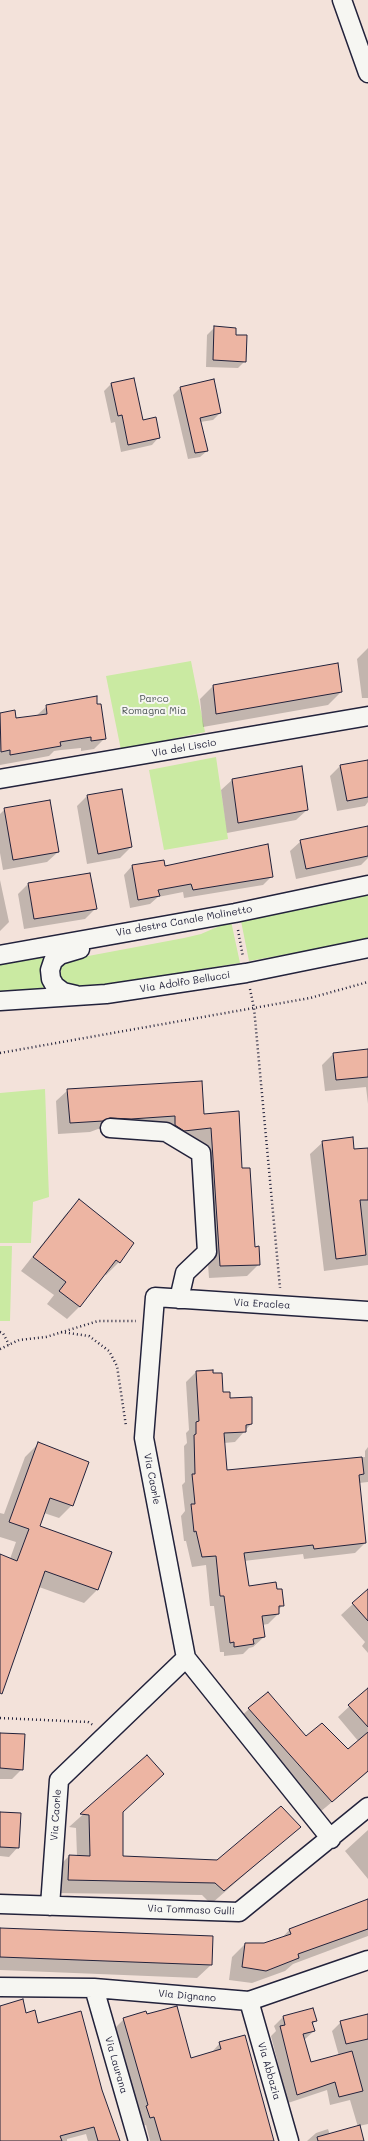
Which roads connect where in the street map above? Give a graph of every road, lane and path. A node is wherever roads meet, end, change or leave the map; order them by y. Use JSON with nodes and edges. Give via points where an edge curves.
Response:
{"nodes":[{"id":1,"x":342,"y":0,"type":"edge"},
{"id":2,"x":368,"y":73,"type":"edge"},
{"id":3,"x":368,"y":716,"type":"edge"},
{"id":4,"x":0,"y":779,"type":"edge"},
{"id":5,"x":367,"y":885,"type":"edge"},
{"id":6,"x":235,"y":912,"type":"junction"},
{"id":7,"x":171,"y":924,"type":"junction"},
{"id":8,"x":368,"y":948,"type":"edge"},
{"id":9,"x":0,"y":954,"type":"edge"},
{"id":10,"x":246,"y":973,"type":"junction"},
{"id":11,"x":368,"y":982,"type":"edge"},
{"id":12,"x":92,"y":996,"type":"junction"},
{"id":13,"x":0,"y":1001,"type":"edge"},
{"id":14,"x":254,"y":1008,"type":"junction"},
{"id":15,"x":0,"y":1053,"type":"edge"},
{"id":16,"x":110,"y":1128,"type":"dead end"},
{"id":17,"x":155,"y":1297,"type":"joint"},
{"id":18,"x":179,"y":1299,"type":"junction"},
{"id":19,"x":281,"y":1305,"type":"junction"},
{"id":20,"x":368,"y":1311,"type":"edge"},
{"id":21,"x":153,"y":1321,"type":"junction"},
{"id":22,"x":0,"y":1332,"type":"edge"},
{"id":23,"x":61,"y":1332,"type":"junction"},
{"id":24,"x":10,"y":1345,"type":"junction"},
{"id":25,"x":0,"y":1349,"type":"edge"},
{"id":26,"x":144,"y":1438,"type":"junction"},
{"id":27,"x":186,"y":1658,"type":"junction"},
{"id":28,"x":0,"y":1718,"type":"edge"},
{"id":29,"x":105,"y":1735,"type":"junction"},
{"id":30,"x":368,"y":1807,"type":"edge"},
{"id":31,"x":331,"y":1838,"type":"junction"},
{"id":32,"x":0,"y":1904,"type":"edge"},
{"id":33,"x":50,"y":1906,"type":"junction"},
{"id":34,"x":368,"y":1960,"type":"edge"},
{"id":35,"x":0,"y":1987,"type":"edge"},
{"id":36,"x":94,"y":1988,"type":"junction"},
{"id":37,"x":249,"y":2001,"type":"junction"},
{"id":38,"x":138,"y":2141,"type":"edge"},
{"id":39,"x":289,"y":2141,"type":"edge"}],
"edges":[{"from":1,"to":2,"type":"street"},
{"from":3,"to":4,"type":"street","name":"Via del Liscio"},
{"from":5,"to":6,"type":"street","name":"Via destra Canale Molinetto"},
{"from":6,"to":7,"type":"street","name":"Via destra Canale Molinetto"},
{"from":6,"to":10,"type":"path"},
{"from":7,"to":9,"type":"street","name":"Via destra Canale Molinetto"},
{"from":7,"to":12,"type":"street","via":[[56,958],[50,970],[55,986],[69,994]]},
{"from":8,"to":10,"type":"street","name":"Via Adolfo Bellucci"},
{"from":10,"to":12,"type":"street","name":"Via Adolfo Bellucci"},
{"from":10,"to":14,"type":"path"},
{"from":11,"to":14,"type":"path","via":[[310,998]]},
{"from":12,"to":13,"type":"street","name":"Via Adolfo Bellucci"},
{"from":14,"to":15,"type":"path"},
{"from":14,"to":19,"type":"path"},
{"from":16,"to":18,"type":"street","via":[[166,1132],[201,1153],[207,1252],[186,1273]]},
{"from":17,"to":18,"type":"street","name":"Via Eraclea"},
{"from":17,"to":21,"type":"street","name":"Via Caorle"},
{"from":18,"to":19,"type":"street","name":"Via Eraclea"},
{"from":19,"to":20,"type":"street","name":"Via Eraclea"},
{"from":21,"to":23,"type":"path","via":[[98,1321]]},
{"from":21,"to":26,"type":"street","name":"Via Caorle"},
{"from":22,"to":24,"type":"path"},
{"from":23,"to":24,"type":"path","via":[[46,1337],[18,1340]]},
{"from":23,"to":26,"type":"path","via":[[89,1336],[109,1351],[117,1366],[128,1438]]},
{"from":24,"to":25,"type":"path"},
{"from":26,"to":27,"type":"street","name":"Via Caorle"},
{"from":27,"to":29,"type":"street","name":"Via Caorle"},
{"from":27,"to":31,"type":"street","name":"Via Caorle"},
{"from":28,"to":29,"type":"path","via":[[88,1722]]},
{"from":29,"to":33,"type":"street","name":"Via Caorle","via":[[59,1780]]},
{"from":30,"to":31,"type":"street","name":"Via Tommaso Gulli"},
{"from":31,"to":33,"type":"street","name":"Via Tommaso Gulli","via":[[239,1912]]},
{"from":32,"to":33,"type":"street","name":"Via Tommaso Gulli"},
{"from":34,"to":37,"type":"street","name":"Via Dignano"},
{"from":35,"to":36,"type":"street","name":"Via Dignano"},
{"from":36,"to":37,"type":"street","name":"Via Dignano"},
{"from":36,"to":38,"type":"street","name":"Via Laurana"},
{"from":37,"to":39,"type":"street","name":"Via Abbazia"}]}
